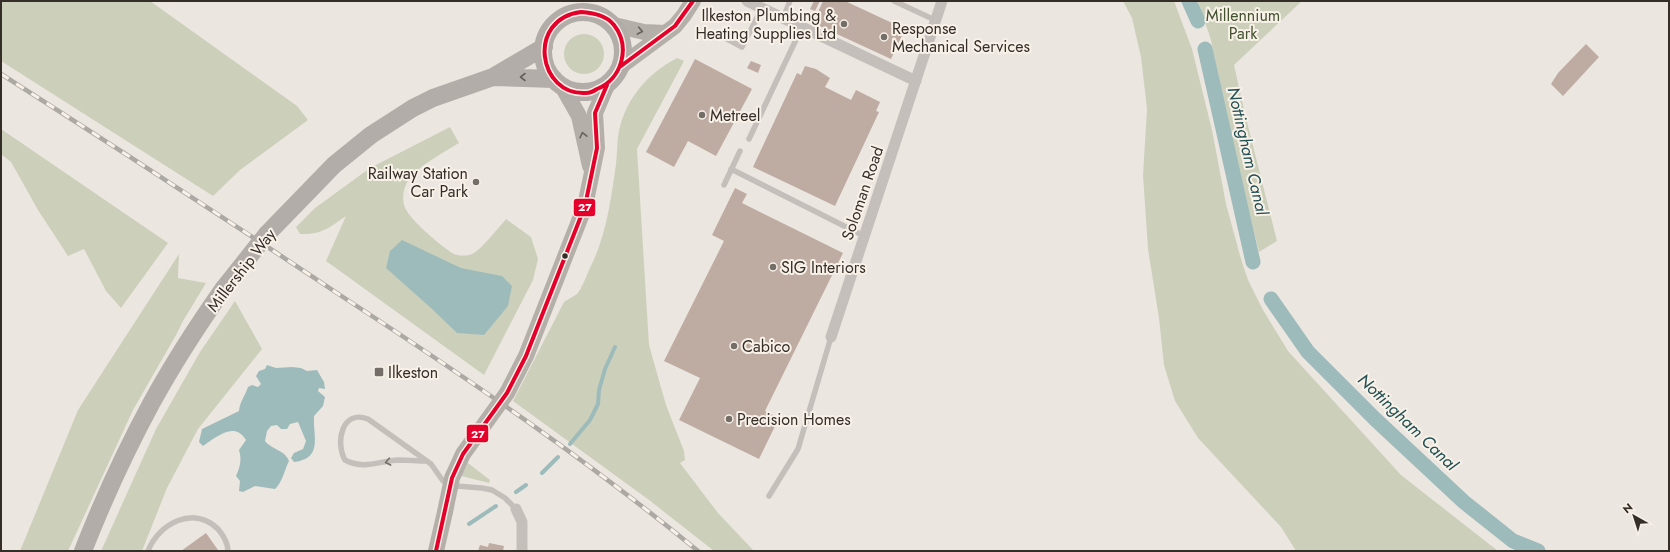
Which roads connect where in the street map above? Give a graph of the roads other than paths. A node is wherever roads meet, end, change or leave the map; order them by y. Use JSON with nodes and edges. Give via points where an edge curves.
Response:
{"nodes":[{"id":1,"x":567,"y":1,"type":"edge"},
{"id":2,"x":693,"y":1,"type":"edge"},
{"id":3,"x":747,"y":1,"type":"edge"},
{"id":4,"x":790,"y":1,"type":"edge"},
{"id":5,"x":894,"y":1,"type":"edge"},
{"id":6,"x":942,"y":1,"type":"edge"},
{"id":7,"x":595,"y":7,"type":"edge"},
{"id":8,"x":762,"y":8,"type":"junction"},
{"id":9,"x":782,"y":18,"type":"junction"},
{"id":10,"x":558,"y":20,"type":"junction"},
{"id":11,"x":935,"y":20,"type":"junction"},
{"id":12,"x":614,"y":25,"type":"junction"},
{"id":13,"x":802,"y":27,"type":"junction"},
{"id":14,"x":666,"y":33,"type":"junction"},
{"id":15,"x":725,"y":38,"type":"dead end"},
{"id":16,"x":544,"y":47,"type":"junction"},
{"id":17,"x":621,"y":66,"type":"junction"},
{"id":18,"x":493,"y":77,"type":"junction"},
{"id":19,"x":916,"y":81,"type":"junction"},
{"id":20,"x":558,"y":82,"type":"junction"},
{"id":21,"x":607,"y":85,"type":"junction"},
{"id":22,"x":749,"y":138,"type":"dead end"},
{"id":23,"x":740,"y":151,"type":"dead end"},
{"id":24,"x":731,"y":169,"type":"junction"},
{"id":25,"x":592,"y":173,"type":"junction"},
{"id":26,"x":724,"y":185,"type":"dead end"},
{"id":27,"x":864,"y":236,"type":"junction"},
{"id":28,"x":831,"y":337,"type":"joint"},
{"id":29,"x":427,"y":461,"type":"junction"},
{"id":30,"x":769,"y":496,"type":"dead end"},
{"id":31,"x":516,"y":509,"type":"joint"},
{"id":32,"x":83,"y":551,"type":"edge"},
{"id":33,"x":148,"y":551,"type":"edge"},
{"id":34,"x":228,"y":551,"type":"edge"},
{"id":35,"x":436,"y":551,"type":"edge"},
{"id":36,"x":522,"y":551,"type":"edge"}],
"edges":[{"from":1,"to":10,"type":"main road"},
{"from":2,"to":14,"type":"street","via":[[675,26]]},
{"from":3,"to":8,"type":"street"},
{"from":4,"to":9,"type":"lane"},
{"from":5,"to":11,"type":"lane"},
{"from":6,"to":11,"type":"street","name":"Soloman Road"},
{"from":7,"to":10,"type":"main road"},
{"from":7,"to":12,"type":"main road"},
{"from":8,"to":9,"type":"street"},
{"from":8,"to":15,"type":"lane","via":[[742,47]]},
{"from":9,"to":13,"type":"street"},
{"from":10,"to":16,"type":"main road","via":[[550,30]]},
{"from":11,"to":19,"type":"street","name":"Soloman Road"},
{"from":12,"to":14,"type":"street","one_way":true,"via":[[644,32]]},
{"from":12,"to":17,"type":"main road","via":[[623,50]]},
{"from":13,"to":19,"type":"street"},
{"from":13,"to":22,"type":"lane"},
{"from":14,"to":17,"type":"street"},
{"from":16,"to":18,"type":"main road","name":"Millership Way"},
{"from":16,"to":20,"type":"main road","via":[[545,62]]},
{"from":17,"to":21,"type":"main road"},
{"from":20,"to":18,"type":"main road","name":"Millership Way","one_way":true},
{"from":18,"to":32,"type":"main road","name":"Millership Way","bridge":true,"via":[[433,98],[371,135],[334,165],[266,234],[224,288],[172,366],[120,465]]},
{"from":19,"to":27,"type":"street","name":"Soloman Road"},
{"from":20,"to":21,"type":"main road","via":[[576,92],[588,93]]},
{"from":25,"to":20,"type":"street","one_way":true,"via":[[579,116]]},
{"from":21,"to":25,"type":"street","via":[[595,113],[597,148]]},
{"from":23,"to":24,"type":"lane"},
{"from":24,"to":26,"type":"lane"},
{"from":24,"to":27,"type":"lane"},
{"from":25,"to":35,"type":"street","bridge":true,"via":[[585,206],[526,356],[507,393],[463,454],[452,478]]},
{"from":27,"to":28,"type":"street","name":"Soloman Road"},
{"from":28,"to":30,"type":"lane","via":[[798,449]]},
{"from":29,"to":29,"type":"lane","one_way":true,"via":[[397,460],[372,465],[351,463],[345,460],[339,447],[344,426],[353,418],[368,419]]},
{"from":29,"to":31,"type":"lane","via":[[443,481],[456,486],[492,490]]},
{"from":31,"to":36,"type":"street","via":[[526,521]]},
{"from":33,"to":34,"type":"lane","via":[[157,536],[165,529],[185,517],[192,517],[214,526],[227,542]]}]}
